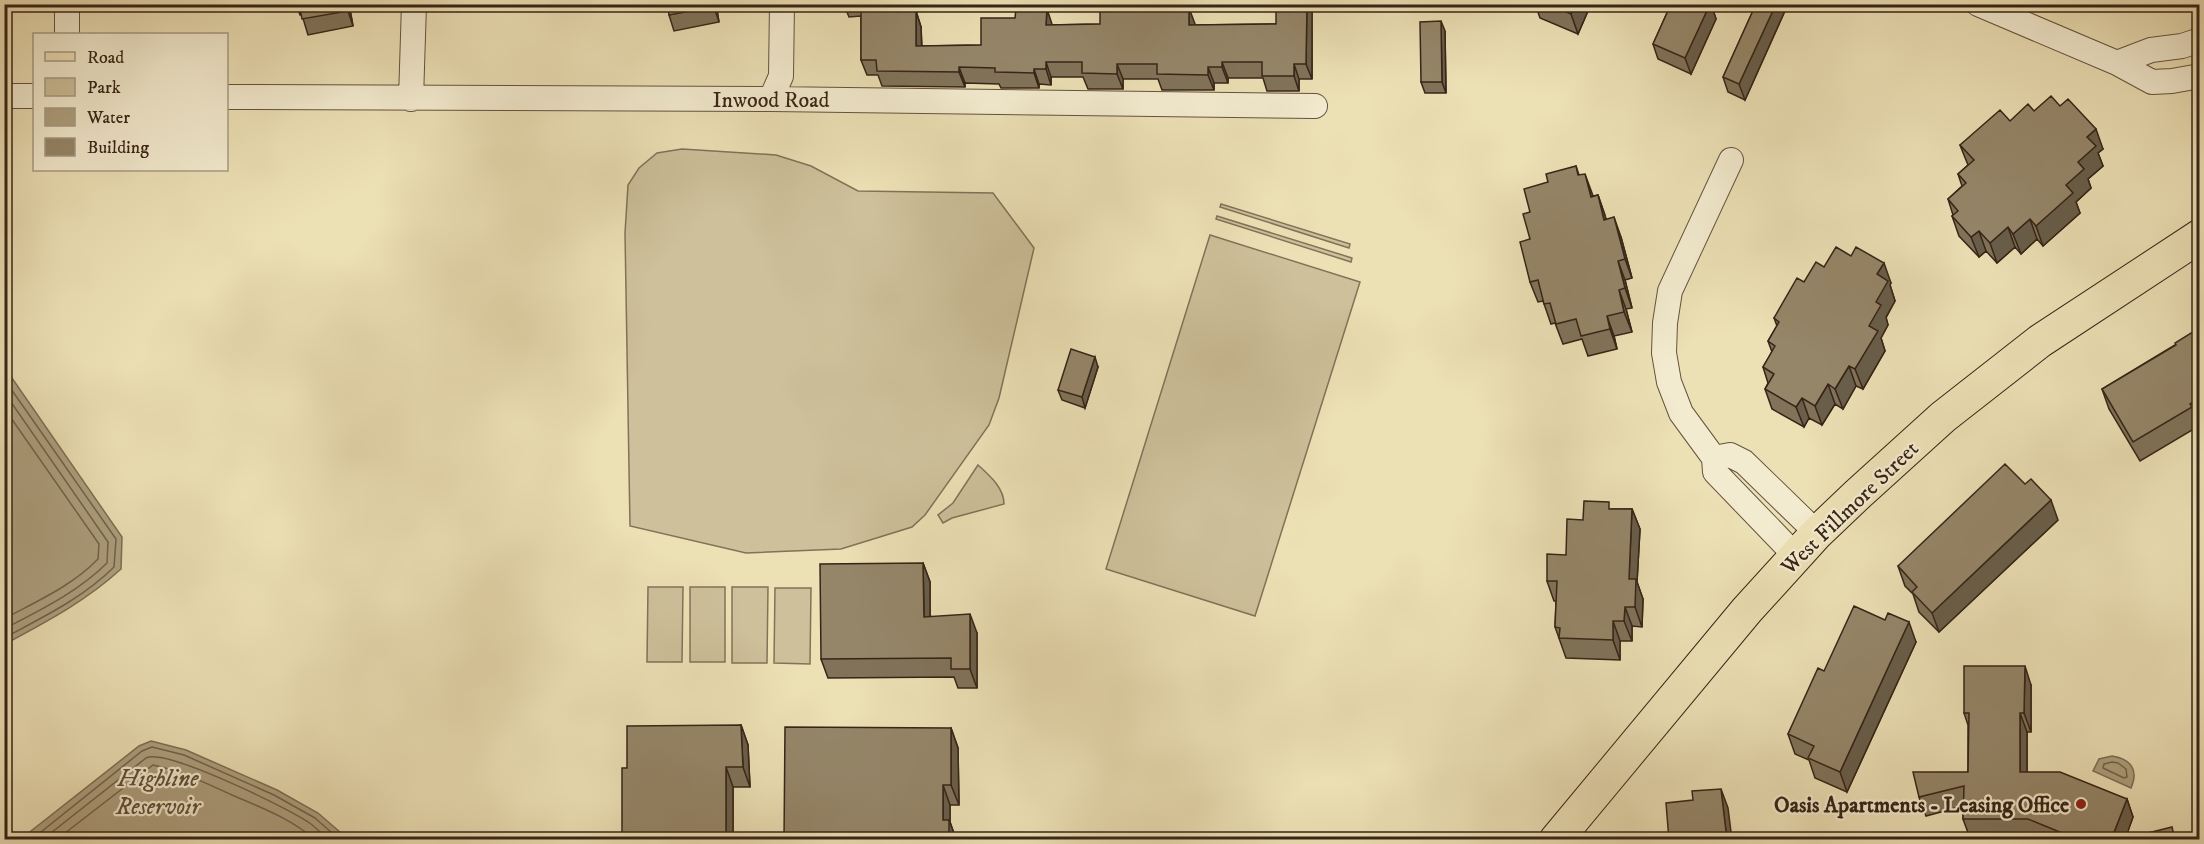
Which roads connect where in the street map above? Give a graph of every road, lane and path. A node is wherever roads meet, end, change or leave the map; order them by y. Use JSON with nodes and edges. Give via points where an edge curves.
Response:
{"nodes":[{"id":1,"x":67,"y":4,"type":"edge"},
{"id":2,"x":414,"y":4,"type":"edge"},
{"id":3,"x":782,"y":4,"type":"edge"},
{"id":4,"x":1978,"y":4,"type":"edge"},
{"id":5,"x":67,"y":33,"type":"edge"},
{"id":6,"x":2199,"y":40,"type":"edge"},
{"id":7,"x":2117,"y":63,"type":"junction"},
{"id":8,"x":2199,"y":76,"type":"edge"},
{"id":9,"x":4,"y":96,"type":"edge"},
{"id":10,"x":33,"y":96,"type":"edge"},
{"id":11,"x":228,"y":98,"type":"edge"},
{"id":12,"x":411,"y":99,"type":"junction"},
{"id":13,"x":771,"y":99,"type":"junction"},
{"id":14,"x":1315,"y":106,"type":"dead end"},
{"id":15,"x":1731,"y":160,"type":"dead end"},
{"id":16,"x":2199,"y":236,"type":"edge"},
{"id":17,"x":1806,"y":545,"type":"junction"},
{"id":18,"x":1556,"y":840,"type":"edge"}],
"edges":[{"from":1,"to":5,"type":"street"},
{"from":2,"to":12,"type":"street"},
{"from":3,"to":13,"type":"street","via":[[781,76]]},
{"from":4,"to":7,"type":"street"},
{"from":6,"to":7,"type":"street","via":[[2151,50]]},
{"from":7,"to":8,"type":"street","via":[[2152,82]]},
{"from":9,"to":10,"type":"street"},
{"from":11,"to":12,"type":"street","name":"Inwood Road"},
{"from":12,"to":13,"type":"street","name":"Inwood Road"},
{"from":13,"to":14,"type":"street","name":"Inwood Road"},
{"from":15,"to":17,"type":"street","via":[[1670,291],[1664,353],[1669,382],[1681,413],[1714,458],[1730,455],[1744,462]]},
{"from":16,"to":17,"type":"main road","name":"West Fillmore Street","via":[[2040,341],[1943,417]]},
{"from":17,"to":18,"type":"main road","name":"West Fillmore Street","via":[[1709,654]]}]}
